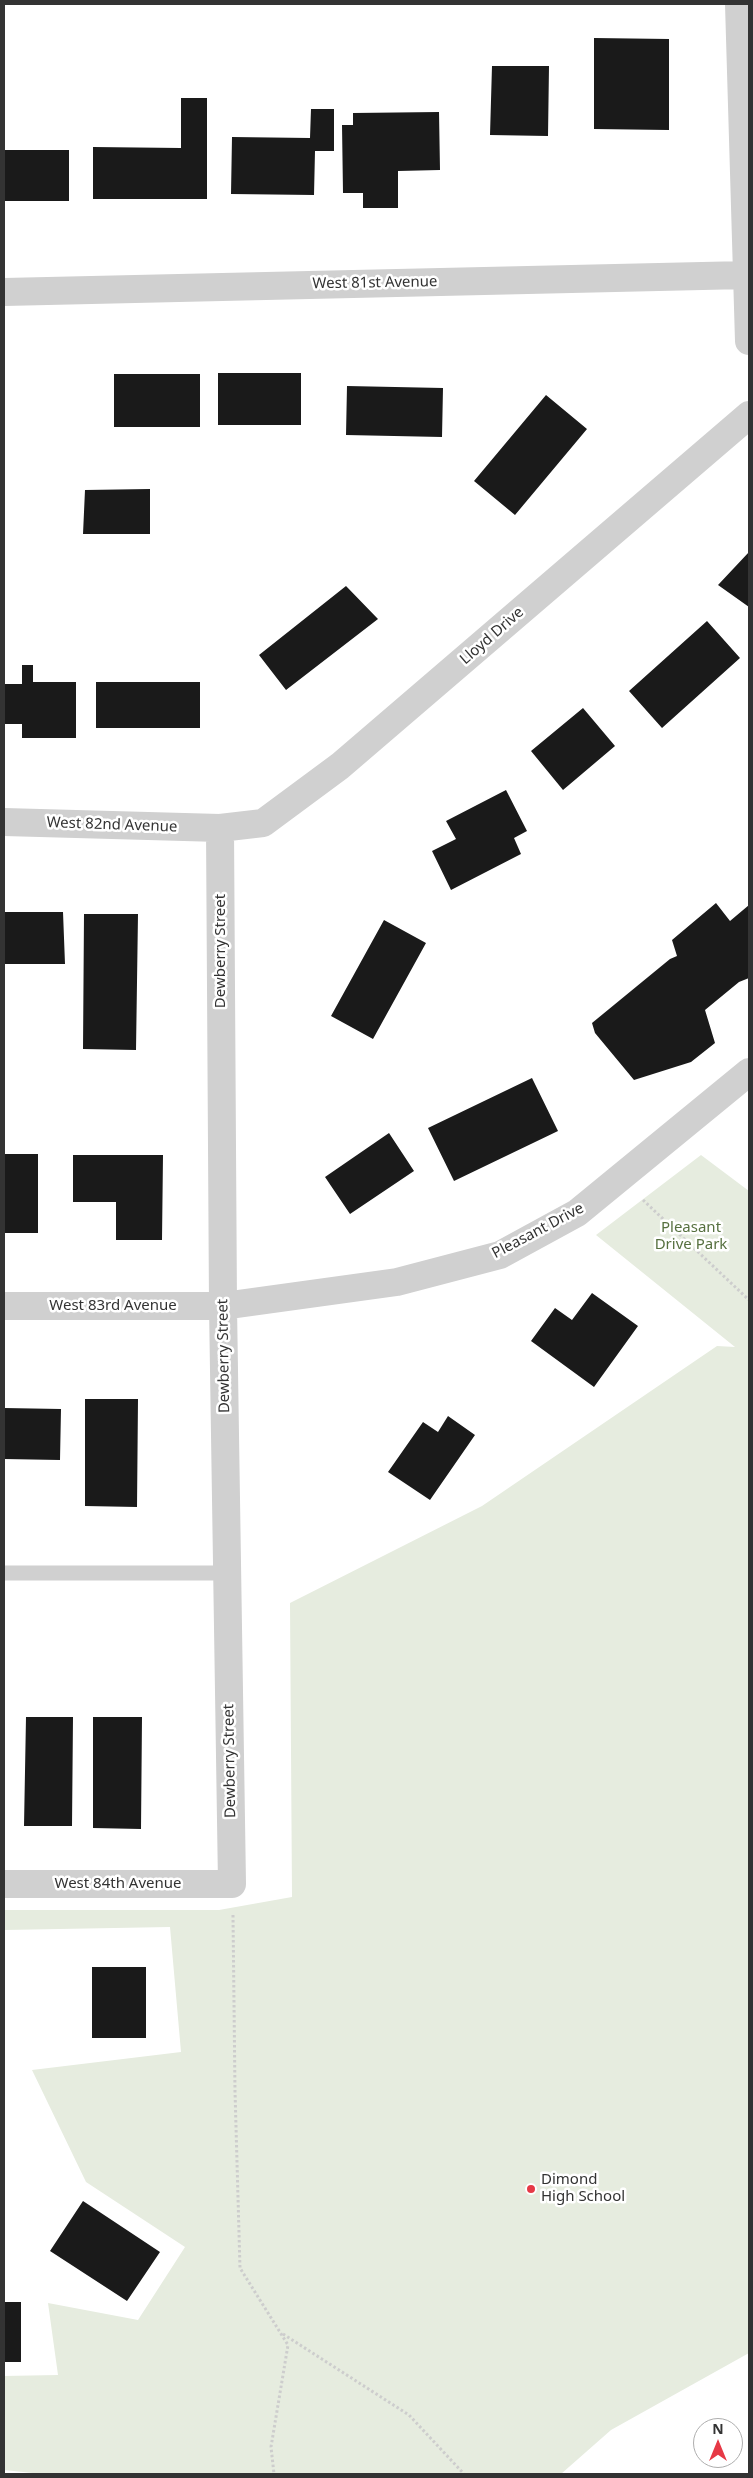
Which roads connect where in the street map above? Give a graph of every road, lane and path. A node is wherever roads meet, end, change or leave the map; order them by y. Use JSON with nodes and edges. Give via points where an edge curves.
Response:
{"nodes":[{"id":1,"x":739,"y":4,"type":"edge"},
{"id":2,"x":746,"y":275,"type":"junction"},
{"id":3,"x":4,"y":292,"type":"edge"},
{"id":4,"x":749,"y":341,"type":"edge"},
{"id":5,"x":749,"y":415,"type":"edge"},
{"id":6,"x":4,"y":822,"type":"edge"},
{"id":7,"x":220,"y":828,"type":"junction"},
{"id":8,"x":749,"y":1072,"type":"edge"},
{"id":9,"x":621,"y":1180,"type":"junction"},
{"id":10,"x":749,"y":1300,"type":"edge"},
{"id":11,"x":4,"y":1306,"type":"edge"},
{"id":12,"x":223,"y":1306,"type":"junction"},
{"id":13,"x":4,"y":1573,"type":"edge"},
{"id":14,"x":227,"y":1574,"type":"junction"},
{"id":15,"x":4,"y":1884,"type":"edge"},
{"id":16,"x":232,"y":1884,"type":"junction"},
{"id":17,"x":280,"y":2332,"type":"junction"},
{"id":18,"x":274,"y":2474,"type":"edge"},
{"id":19,"x":464,"y":2474,"type":"edge"}],
"edges":[{"from":1,"to":2,"type":"street"},
{"from":2,"to":3,"type":"street","name":"West 81st Avenue"},
{"from":2,"to":4,"type":"street"},
{"from":5,"to":7,"type":"street","name":"Lloyd Drive","via":[[340,766],[263,823]]},
{"from":6,"to":7,"type":"street","name":"West 82nd Avenue"},
{"from":7,"to":12,"type":"street","name":"Dewberry Street"},
{"from":8,"to":9,"type":"street","name":"Pleasant Drive"},
{"from":9,"to":10,"type":"path"},
{"from":9,"to":12,"type":"street","name":"Pleasant Drive","via":[[577,1213],[500,1255],[397,1282]]},
{"from":11,"to":12,"type":"street","name":"West 83rd Avenue"},
{"from":12,"to":14,"type":"street","name":"Dewberry Street"},
{"from":13,"to":14,"type":"lane"},
{"from":14,"to":16,"type":"street","name":"Dewberry Street"},
{"from":15,"to":16,"type":"street","name":"West 84th Avenue"},
{"from":16,"to":17,"type":"path","via":[[240,2268]]},
{"from":17,"to":18,"type":"path","via":[[288,2345],[271,2447]]},
{"from":17,"to":19,"type":"path","via":[[409,2414]]}]}
